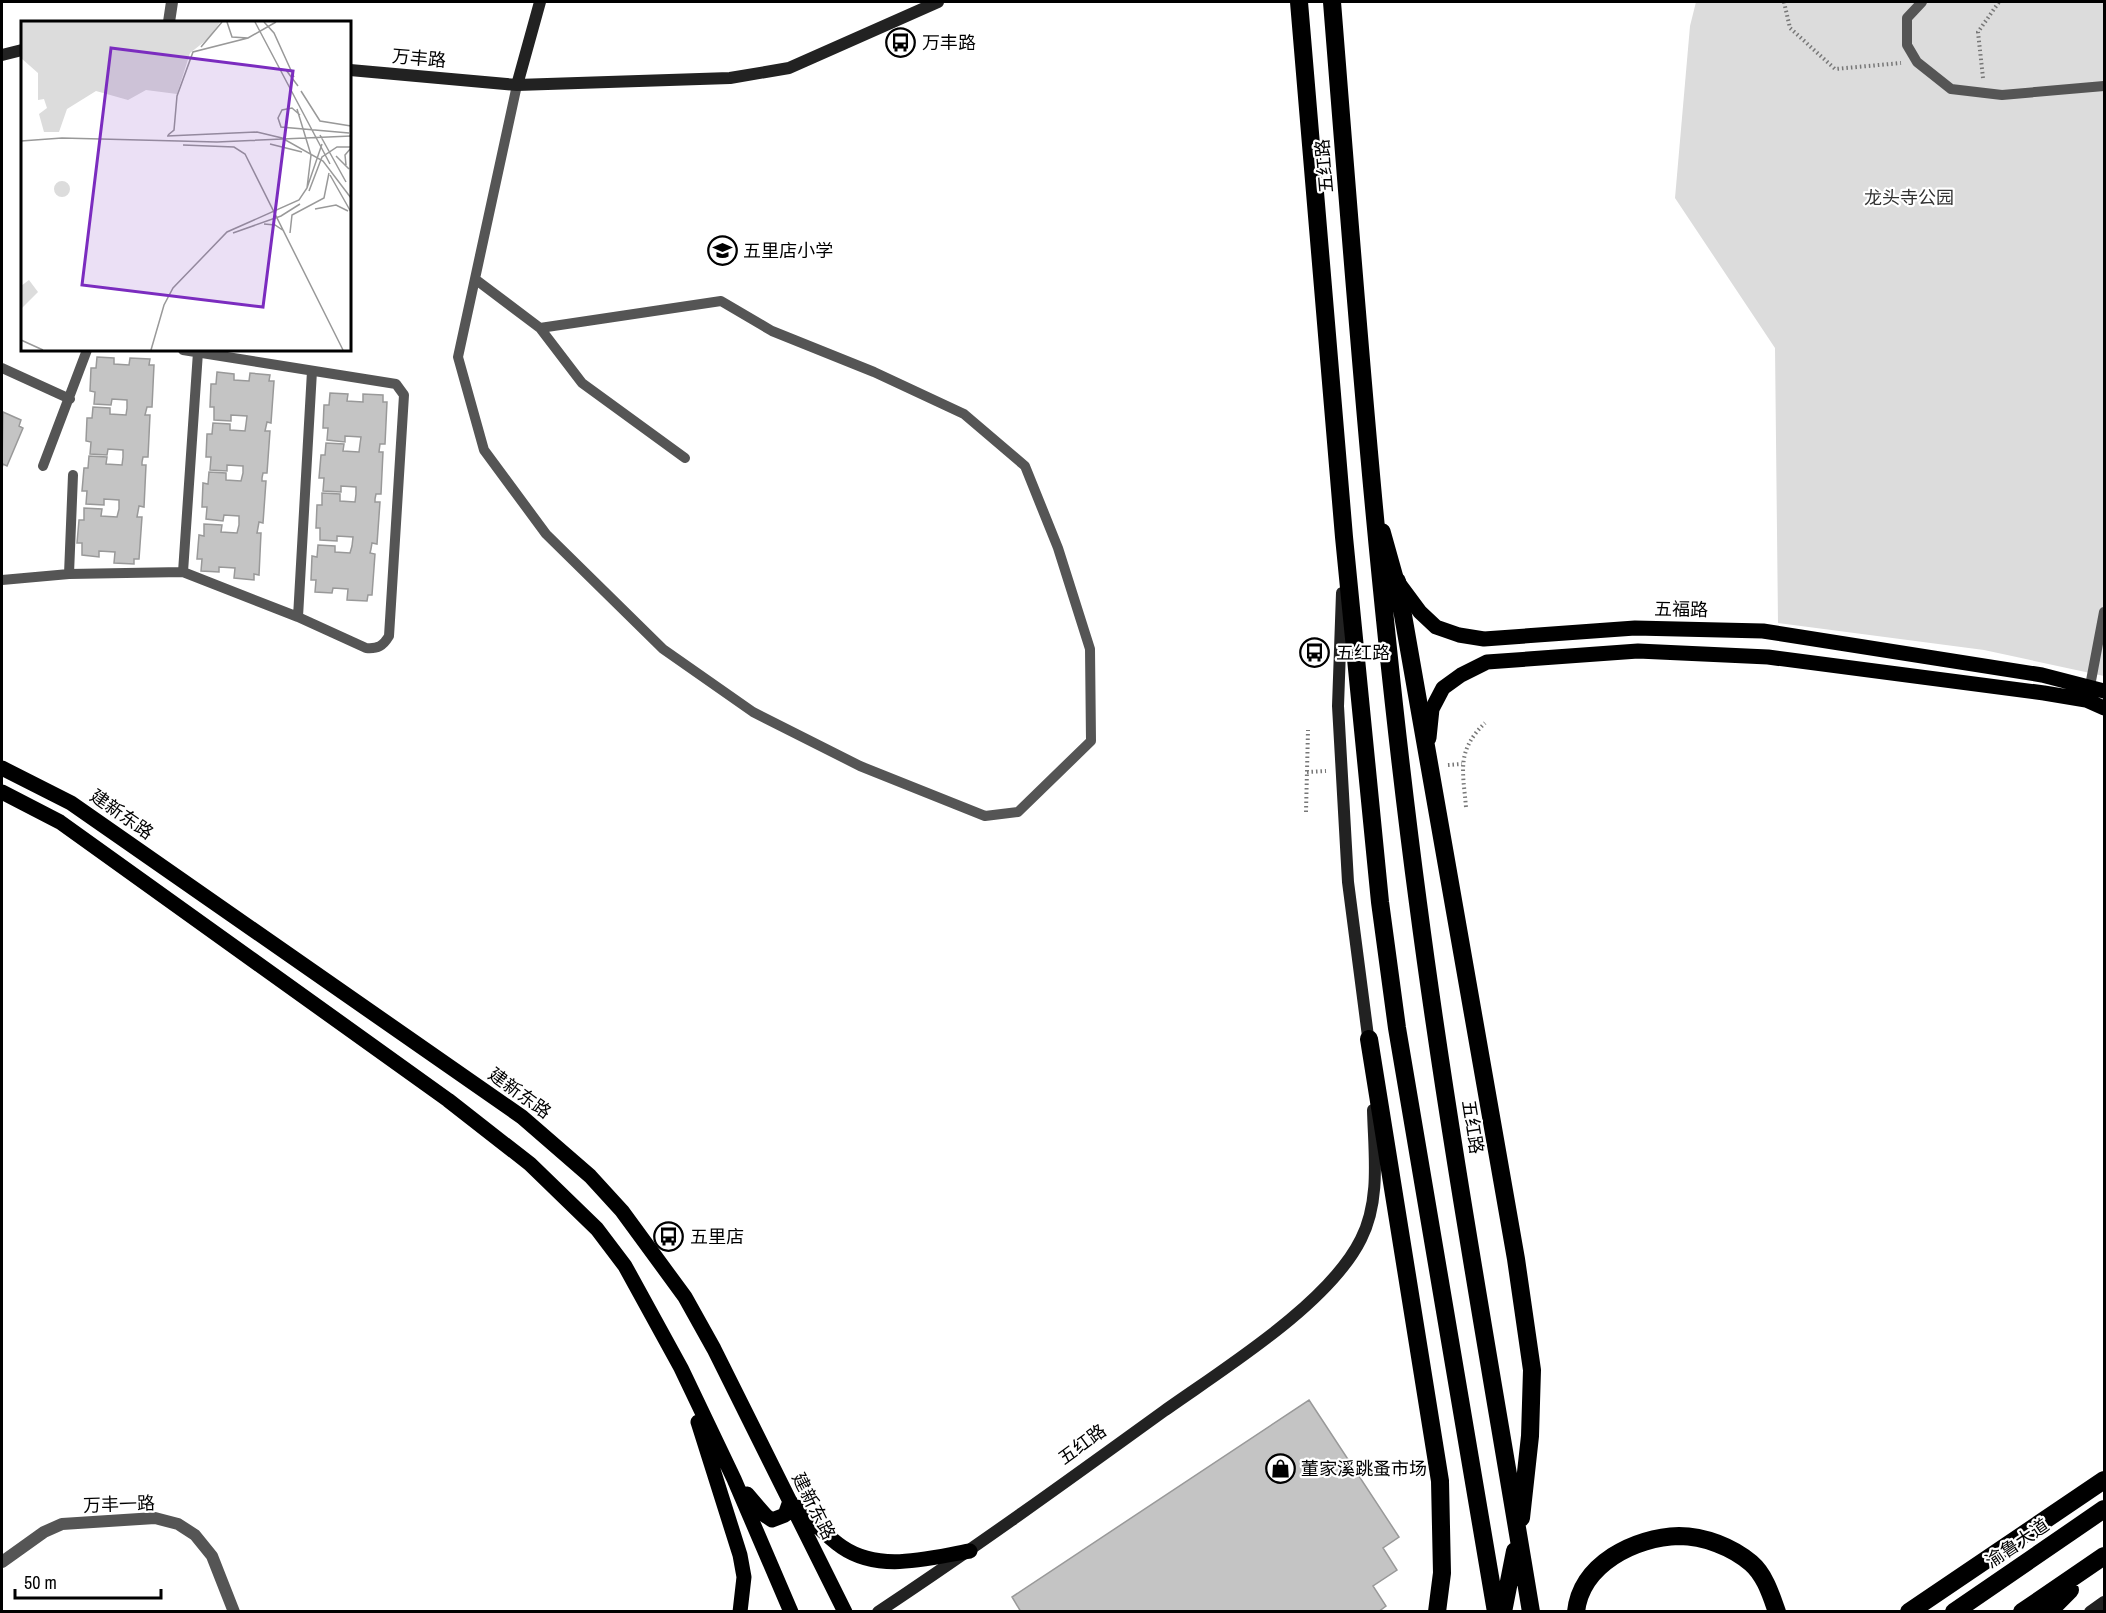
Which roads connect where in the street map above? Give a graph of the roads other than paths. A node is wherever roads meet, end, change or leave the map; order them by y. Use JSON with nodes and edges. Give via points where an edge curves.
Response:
{"nodes":[{"id":1,"x":172,"y":2,"type":"edge"},
{"id":2,"x":540,"y":2,"type":"edge"},
{"id":3,"x":938,"y":2,"type":"edge"},
{"id":4,"x":1299,"y":2,"type":"edge"},
{"id":5,"x":1332,"y":2,"type":"edge"},
{"id":6,"x":1922,"y":2,"type":"edge"},
{"id":7,"x":169,"y":21,"type":"edge"},
{"id":8,"x":21,"y":50,"type":"edge"},
{"id":9,"x":2,"y":55,"type":"edge"},
{"id":10,"x":351,"y":70,"type":"edge"},
{"id":11,"x":517,"y":85,"type":"junction"},
{"id":12,"x":2104,"y":86,"type":"edge"},
{"id":13,"x":475,"y":279,"type":"junction"},
{"id":14,"x":540,"y":328,"type":"junction"},
{"id":15,"x":87,"y":351,"type":"edge"},
{"id":16,"x":190,"y":351,"type":"edge"},
{"id":17,"x":198,"y":352,"type":"junction"},
{"id":18,"x":2,"y":368,"type":"edge"},
{"id":19,"x":312,"y":371,"type":"junction"},
{"id":20,"x":70,"y":399,"type":"junction"},
{"id":21,"x":686,"y":458,"type":"dead end"},
{"id":22,"x":1369,"y":462,"type":"junction"},
{"id":23,"x":43,"y":466,"type":"dead end"},
{"id":24,"x":73,"y":475,"type":"dead end"},
{"id":25,"x":1344,"y":537,"type":"junction"},
{"id":26,"x":183,"y":572,"type":"junction"},
{"id":27,"x":69,"y":574,"type":"junction"},
{"id":28,"x":2,"y":580,"type":"edge"},
{"id":29,"x":1397,"y":581,"type":"junction"},
{"id":30,"x":2104,"y":612,"type":"edge"},
{"id":31,"x":298,"y":617,"type":"junction"},
{"id":32,"x":2097,"y":689,"type":"edge"},
{"id":33,"x":2104,"y":708,"type":"edge"},
{"id":34,"x":2,"y":768,"type":"edge"},
{"id":35,"x":1431,"y":772,"type":"junction"},
{"id":36,"x":2,"y":792,"type":"edge"},
{"id":37,"x":1369,"y":1039,"type":"junction"},
{"id":38,"x":681,"y":1368,"type":"junction"},
{"id":39,"x":734,"y":1479,"type":"junction"},
{"id":40,"x":2104,"y":1480,"type":"edge"},
{"id":41,"x":790,"y":1501,"type":"junction"},
{"id":42,"x":2104,"y":1509,"type":"edge"},
{"id":43,"x":970,"y":1551,"type":"junction"},
{"id":44,"x":2103,"y":1558,"type":"edge"},
{"id":45,"x":2,"y":1562,"type":"edge"},
{"id":46,"x":2104,"y":1602,"type":"edge"},
{"id":47,"x":234,"y":1611,"type":"edge"},
{"id":48,"x":740,"y":1611,"type":"edge"},
{"id":49,"x":791,"y":1611,"type":"edge"},
{"id":50,"x":845,"y":1611,"type":"edge"},
{"id":51,"x":879,"y":1611,"type":"edge"},
{"id":52,"x":1437,"y":1611,"type":"edge"},
{"id":53,"x":1496,"y":1611,"type":"edge"},
{"id":54,"x":1503,"y":1611,"type":"edge"},
{"id":55,"x":1530,"y":1611,"type":"edge"},
{"id":56,"x":1576,"y":1611,"type":"edge"},
{"id":57,"x":1777,"y":1611,"type":"edge"},
{"id":58,"x":1909,"y":1611,"type":"edge"},
{"id":59,"x":1954,"y":1611,"type":"edge"},
{"id":60,"x":2022,"y":1611,"type":"edge"},
{"id":61,"x":2048,"y":1611,"type":"edge"},
{"id":62,"x":2090,"y":1611,"type":"edge"}],
"edges":[{"from":1,"to":7,"type":"street"},
{"from":2,"to":11,"type":"main road"},
{"from":3,"to":11,"type":"main road","name":"万丰路","via":[[815,58],[762,74]]},
{"from":4,"to":25,"type":"highway","name":"五红路"},
{"from":5,"to":22,"type":"highway","name":"五红路"},
{"from":6,"to":12,"type":"lane","via":[[1907,18],[1907,45],[1917,62],[1952,89],[1991,93]]},
{"from":8,"to":9,"type":"main road"},
{"from":10,"to":11,"type":"main road","name":"万丰路"},
{"from":11,"to":13,"type":"lane"},
{"from":13,"to":14,"type":"lane"},
{"from":13,"to":14,"type":"lane","via":[[458,357],[484,450],[546,534],[663,650],[753,712],[860,766],[985,816],[1018,812],[1091,741],[1090,649],[1058,548],[1025,466],[964,414],[772,331],[721,301]]},
{"from":14,"to":21,"type":"lane","via":[[582,383]]},
{"from":15,"to":20,"type":"lane"},
{"from":16,"to":17,"type":"lane"},
{"from":17,"to":19,"type":"lane"},
{"from":17,"to":26,"type":"lane"},
{"from":18,"to":20,"type":"lane"},
{"from":19,"to":31,"type":"lane"},
{"from":19,"to":31,"type":"lane","via":[[396,384],[404,395],[389,636],[380,647],[366,648]]},
{"from":20,"to":23,"type":"lane"},
{"from":22,"to":29,"type":"main road","name":"五福路"},
{"from":22,"to":55,"type":"highway","name":"五红路","via":[[1417,898]]},
{"from":24,"to":27,"type":"lane"},
{"from":25,"to":37,"type":"main road","name":"五红路","via":[[1338,706],[1349,910]]},
{"from":25,"to":53,"type":"highway","name":"五红路","via":[[1380,902],[1397,1028]]},
{"from":26,"to":27,"type":"lane"},
{"from":26,"to":31,"type":"lane"},
{"from":27,"to":28,"type":"lane"},
{"from":29,"to":32,"type":"main road","name":"五福路","via":[[1437,627],[1467,637],[1485,639],[1635,627],[1763,631],[2042,675]]},
{"from":29,"to":35,"type":"highway"},
{"from":30,"to":32,"type":"lane"},
{"from":33,"to":35,"type":"main road","via":[[2086,700],[2044,693],[1768,657],[1638,651],[1487,662],[1443,688],[1432,709]]},
{"from":34,"to":41,"type":"main road","name":"建新东路","via":[[71,803],[522,1117],[569,1156],[622,1211],[685,1297]]},
{"from":35,"to":54,"type":"highway","via":[[1532,1370],[1524,1499]]},
{"from":36,"to":38,"type":"main road","via":[[60,822],[448,1100],[530,1164],[597,1229],[625,1266]]},
{"from":37,"to":43,"type":"main road","name":"五红路","via":[[1374,1180],[1371,1211],[1362,1239],[1347,1262],[1277,1330]]},
{"from":37,"to":52,"type":"highway","via":[[1440,1481],[1442,1573]]},
{"from":38,"to":39,"type":"main road"},
{"from":38,"to":48,"type":"main road","via":[[741,1555],[744,1576]]},
{"from":39,"to":41,"type":"main road","via":[[772,1520],[785,1515]]},
{"from":39,"to":49,"type":"main road"},
{"from":40,"to":58,"type":"highway"},
{"from":41,"to":43,"type":"main road","via":[[842,1547],[861,1557],[906,1562]]},
{"from":41,"to":50,"type":"main road","name":"建新东路"},
{"from":42,"to":59,"type":"highway","name":"渝鲁大道"},
{"from":43,"to":51,"type":"main road","name":"五红路"},
{"from":44,"to":60,"type":"highway"},
{"from":44,"to":61,"type":"highway"},
{"from":45,"to":47,"type":"street","name":"万丰一路","via":[[62,1524],[155,1518],[178,1524],[195,1535],[212,1556]]},
{"from":46,"to":62,"type":"main road"},
{"from":56,"to":57,"type":"highway","via":[[1595,1569],[1626,1549],[1680,1536],[1723,1546],[1753,1564],[1769,1588]]}]}
